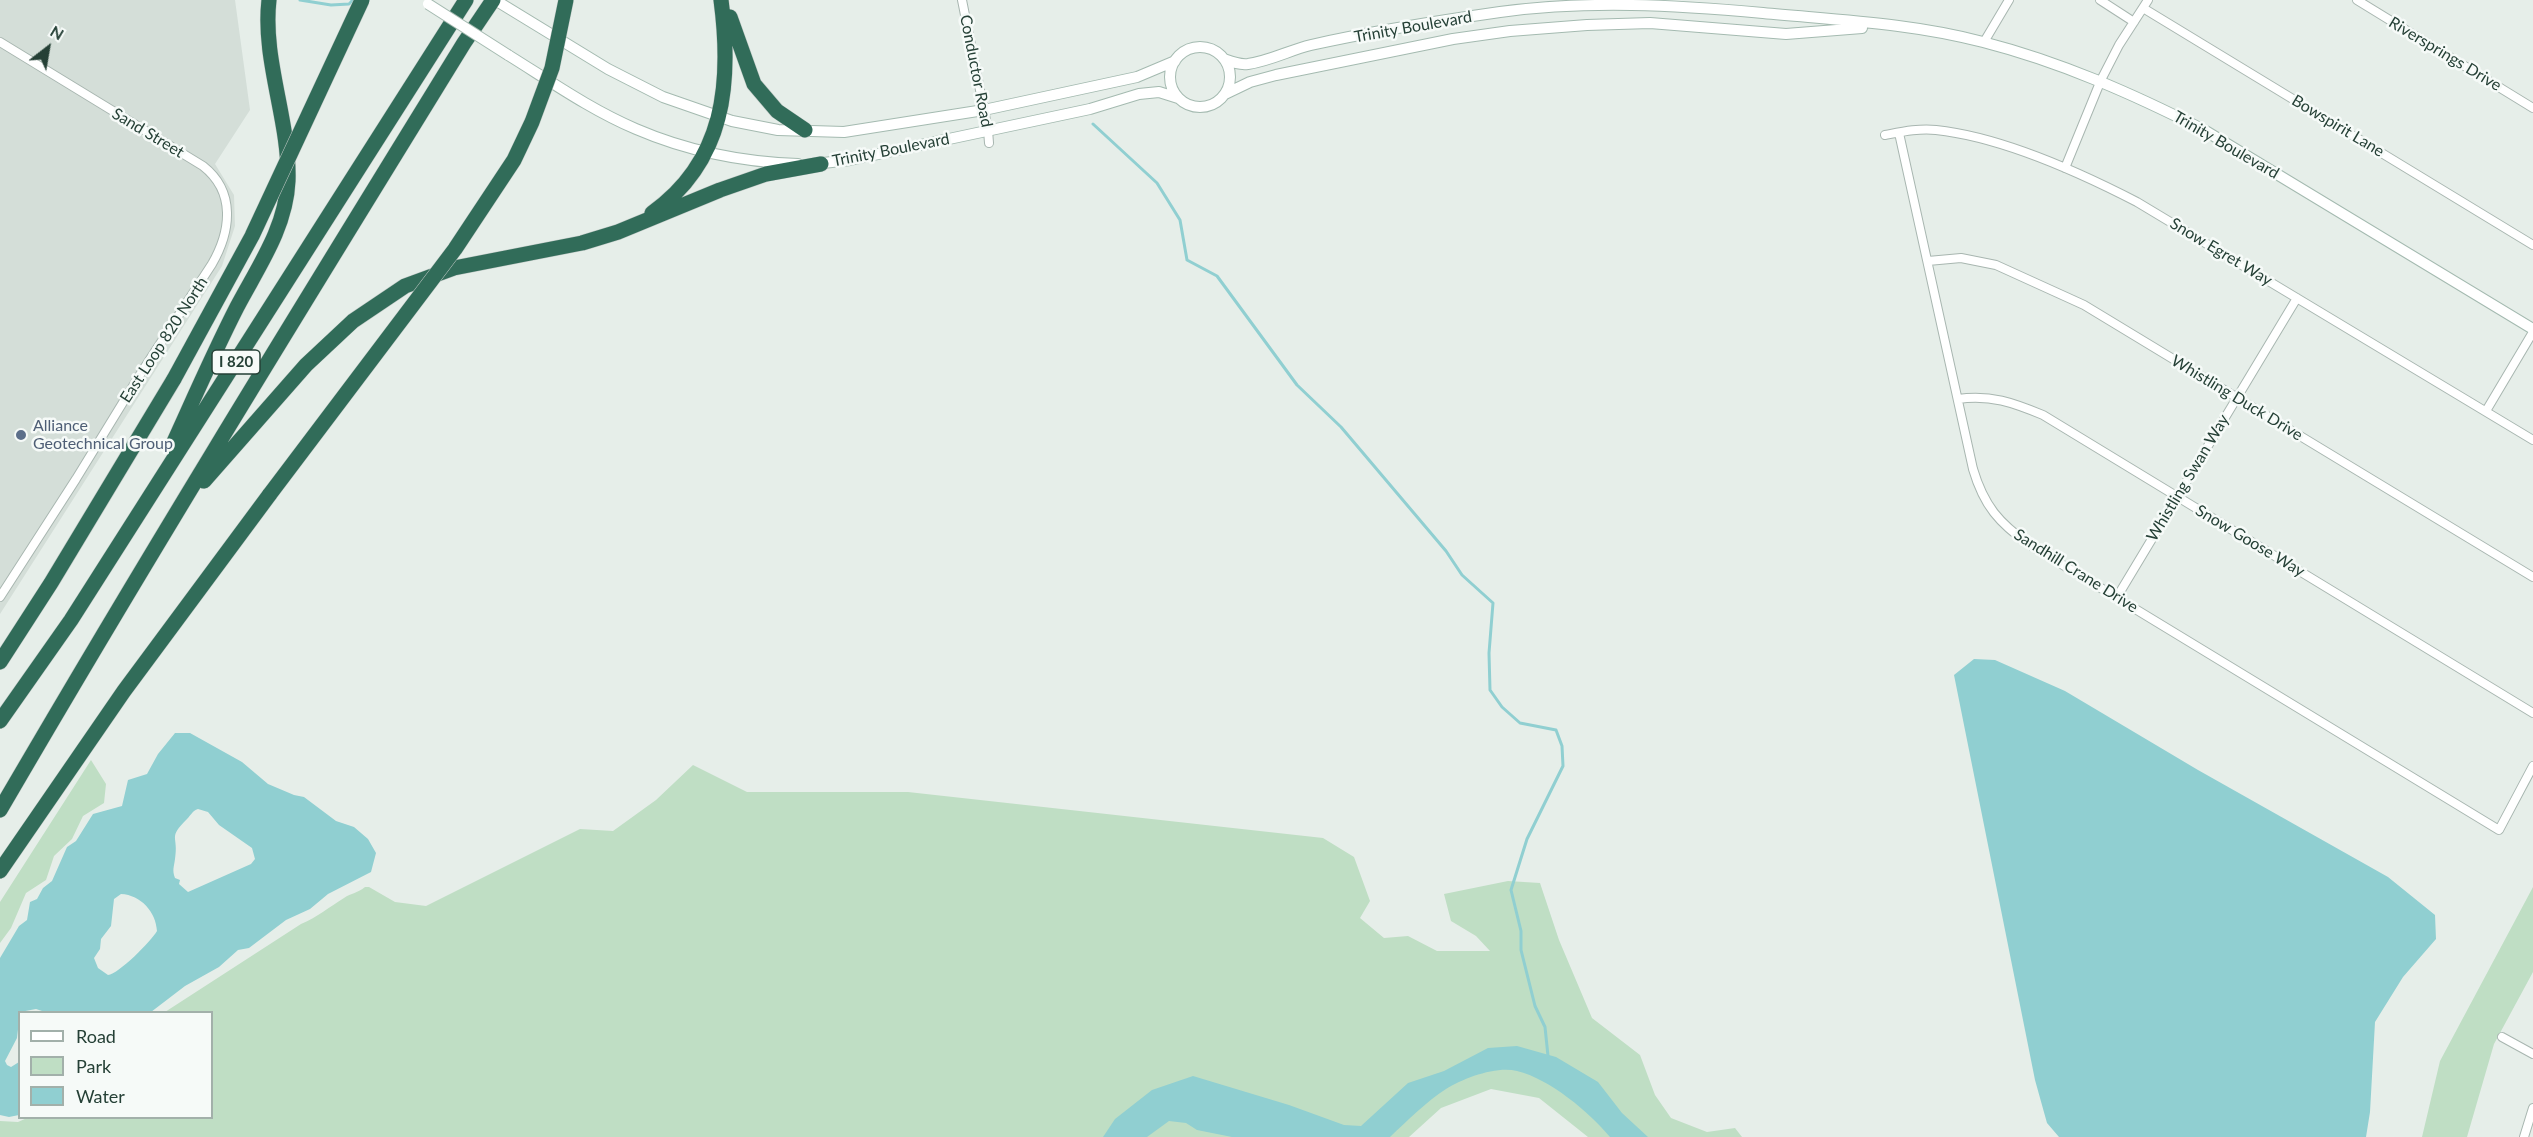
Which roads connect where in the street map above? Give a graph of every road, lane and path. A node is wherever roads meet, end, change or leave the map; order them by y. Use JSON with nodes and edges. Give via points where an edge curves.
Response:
{"nodes":[{"id":1,"x":269,"y":0,"type":"edge"},
{"id":2,"x":362,"y":0,"type":"edge"},
{"id":3,"x":466,"y":0,"type":"edge"},
{"id":4,"x":494,"y":0,"type":"edge"},
{"id":5,"x":566,"y":0,"type":"edge"},
{"id":6,"x":722,"y":0,"type":"edge"},
{"id":7,"x":962,"y":0,"type":"edge"},
{"id":8,"x":2009,"y":0,"type":"edge"},
{"id":9,"x":2100,"y":0,"type":"edge"},
{"id":10,"x":2357,"y":0,"type":"edge"},
{"id":11,"x":425,"y":2,"type":"edge"},
{"id":12,"x":2145,"y":4,"type":"edge"},
{"id":13,"x":2134,"y":22,"type":"junction"},
{"id":14,"x":1892,"y":26,"type":"junction"},
{"id":15,"x":0,"y":42,"type":"edge"},
{"id":16,"x":1984,"y":42,"type":"junction"},
{"id":17,"x":1224,"y":59,"type":"junction"},
{"id":18,"x":1175,"y":61,"type":"junction"},
{"id":19,"x":2101,"y":80,"type":"junction"},
{"id":20,"x":1225,"y":94,"type":"junction"},
{"id":21,"x":1179,"y":98,"type":"junction"},
{"id":22,"x":2533,"y":108,"type":"edge"},
{"id":23,"x":984,"y":110,"type":"junction"},
{"id":24,"x":719,"y":117,"type":"junction"},
{"id":25,"x":806,"y":130,"type":"junction"},
{"id":26,"x":988,"y":130,"type":"junction"},
{"id":27,"x":1899,"y":133,"type":"junction"},
{"id":28,"x":1885,"y":135,"type":"dead end"},
{"id":29,"x":988,"y":143,"type":"dead end"},
{"id":30,"x":706,"y":151,"type":"junction"},
{"id":31,"x":821,"y":164,"type":"junction"},
{"id":32,"x":2065,"y":168,"type":"junction"},
{"id":33,"x":618,"y":232,"type":"junction"},
{"id":34,"x":2533,"y":245,"type":"edge"},
{"id":35,"x":1928,"y":261,"type":"junction"},
{"id":36,"x":212,"y":264,"type":"joint"},
{"id":37,"x":2297,"y":298,"type":"junction"},
{"id":38,"x":2533,"y":331,"type":"edge"},
{"id":39,"x":2238,"y":397,"type":"junction"},
{"id":40,"x":1958,"y":399,"type":"junction"},
{"id":41,"x":2486,"y":411,"type":"junction"},
{"id":42,"x":2533,"y":440,"type":"edge"},
{"id":43,"x":151,"y":493,"type":"junction"},
{"id":44,"x":2176,"y":496,"type":"junction"},
{"id":45,"x":179,"y":510,"type":"junction"},
{"id":46,"x":2533,"y":577,"type":"edge"},
{"id":47,"x":0,"y":597,"type":"edge"},
{"id":48,"x":2117,"y":597,"type":"junction"},
{"id":49,"x":0,"y":662,"type":"edge"},
{"id":50,"x":2533,"y":713,"type":"edge"},
{"id":51,"x":0,"y":721,"type":"edge"},
{"id":52,"x":2533,"y":766,"type":"edge"},
{"id":53,"x":0,"y":810,"type":"edge"},
{"id":54,"x":0,"y":871,"type":"edge"},
{"id":55,"x":2502,"y":1037,"type":"dead end"},
{"id":56,"x":2533,"y":1054,"type":"edge"},
{"id":57,"x":2533,"y":1108,"type":"edge"},
{"id":58,"x":2524,"y":1137,"type":"edge"}],
"edges":[{"from":1,"to":43,"type":"highway","via":[[266,21],[288,181],[284,207],[275,235],[236,309]]},
{"from":2,"to":49,"type":"highway","bridge":true,"via":[[252,236],[174,379]]},
{"from":3,"to":43,"type":"highway","number":"I 820"},
{"from":4,"to":24,"type":"main road","name":"Trinity Boulevard","via":[[608,69],[663,97]]},
{"from":4,"to":45,"type":"highway","number":"I 820"},
{"from":5,"to":54,"type":"highway","bridge":true,"via":[[552,68],[514,160],[455,249],[117,700]]},
{"from":6,"to":24,"type":"highway","via":[[727,43]]},
{"from":6,"to":25,"type":"highway","via":[[754,84],[777,111]]},
{"from":7,"to":23,"type":"street","name":"Conductor Road"},
{"from":8,"to":16,"type":"street"},
{"from":9,"to":13,"type":"street"},
{"from":10,"to":22,"type":"street","name":"Riversprings Drive"},
{"from":11,"to":30,"type":"main road","name":"Trinity Boulevard","bridge":true,"via":[[605,114]]},
{"from":12,"to":13,"type":"street"},
{"from":12,"to":34,"type":"street","name":"Bowspirit Lane"},
{"from":13,"to":19,"type":"street"},
{"from":14,"to":16,"type":"main road","name":"Trinity Boulevard"},
{"from":14,"to":17,"type":"main road","name":"Trinity Boulevard","via":[[1710,8],[1583,5],[1450,19],[1310,45],[1251,64]]},
{"from":14,"to":20,"type":"main road","name":"Trinity Boulevard","via":[[1786,34],[1650,23],[1510,32],[1453,39],[1276,75]]},
{"from":15,"to":36,"type":"street","name":"Sand Street","via":[[211,173],[225,196],[228,211],[227,232]]},
{"from":16,"to":19,"type":"main road","name":"Trinity Boulevard"},
{"from":17,"to":18,"type":"main road","name":"Trinity Boulevard","via":[[1210,49],[1197,47]]},
{"from":17,"to":20,"type":"main road","via":[[1230,76]]},
{"from":18,"to":21,"type":"main road","via":[[1170,80]]},
{"from":18,"to":23,"type":"main road","name":"Trinity Boulevard","via":[[1137,77]]},
{"from":19,"to":32,"type":"street"},
{"from":19,"to":38,"type":"main road","name":"Trinity Boulevard","via":[[2204,130]]},
{"from":20,"to":21,"type":"main road","name":"Trinity Boulevard","via":[[1216,103],[1203,107]]},
{"from":21,"to":26,"type":"main road","name":"Trinity Boulevard","via":[[1149,92]]},
{"from":23,"to":25,"type":"main road","name":"Trinity Boulevard","via":[[844,132]]},
{"from":23,"to":26,"type":"street","name":"Conductor Road"},
{"from":24,"to":25,"type":"main road","name":"Trinity Boulevard","via":[[778,130]]},
{"from":24,"to":30,"type":"highway"},
{"from":26,"to":29,"type":"street","name":"Conductor Road"},
{"from":26,"to":31,"type":"main road","name":"Trinity Boulevard"},
{"from":27,"to":28,"type":"street","name":"Snow Egret Way"},
{"from":27,"to":32,"type":"street","name":"Snow Egret Way","via":[[1935,130],[1965,136]]},
{"from":27,"to":35,"type":"street","name":"Sandhill Crane Drive"},
{"from":30,"to":31,"type":"main road","name":"Trinity Boulevard","via":[[732,158]]},
{"from":30,"to":33,"type":"highway","via":[[687,182],[663,205]]},
{"from":31,"to":33,"type":"highway","via":[[766,174]]},
{"from":32,"to":37,"type":"street","name":"Snow Egret Way","via":[[2137,202]]},
{"from":33,"to":45,"type":"highway","via":[[582,243],[454,268],[392,293],[353,321],[306,365]]},
{"from":35,"to":39,"type":"street","name":"Whistling Duck Drive","via":[[1961,258],[1996,265],[2040,283]]},
{"from":35,"to":40,"type":"street","name":"Sandhill Crane Drive"},
{"from":36,"to":47,"type":"street","name":"East Loop 820 North"},
{"from":37,"to":39,"type":"street","name":"Whistling Swan Way"},
{"from":37,"to":41,"type":"street","name":"Snow Egret Way"},
{"from":38,"to":41,"type":"street"},
{"from":39,"to":44,"type":"street","name":"Whistling Swan Way"},
{"from":39,"to":46,"type":"street","name":"Whistling Duck Drive"},
{"from":40,"to":44,"type":"street","name":"Snow Goose Way","via":[[1990,397],[2011,401]]},
{"from":40,"to":48,"type":"street","name":"Sandhill Crane Drive","via":[[1977,484],[1992,513],[2030,545]]},
{"from":41,"to":42,"type":"street","name":"Snow Egret Way"},
{"from":43,"to":51,"type":"highway","number":"I 820","via":[[71,620]]},
{"from":44,"to":48,"type":"street","name":"Whistling Swan Way"},
{"from":44,"to":50,"type":"street","name":"Snow Goose Way"},
{"from":45,"to":53,"type":"highway","number":"I 820"},
{"from":48,"to":52,"type":"street","name":"Sandhill Crane Drive","via":[[2499,830]]},
{"from":55,"to":56,"type":"street"},
{"from":57,"to":58,"type":"street"}]}
